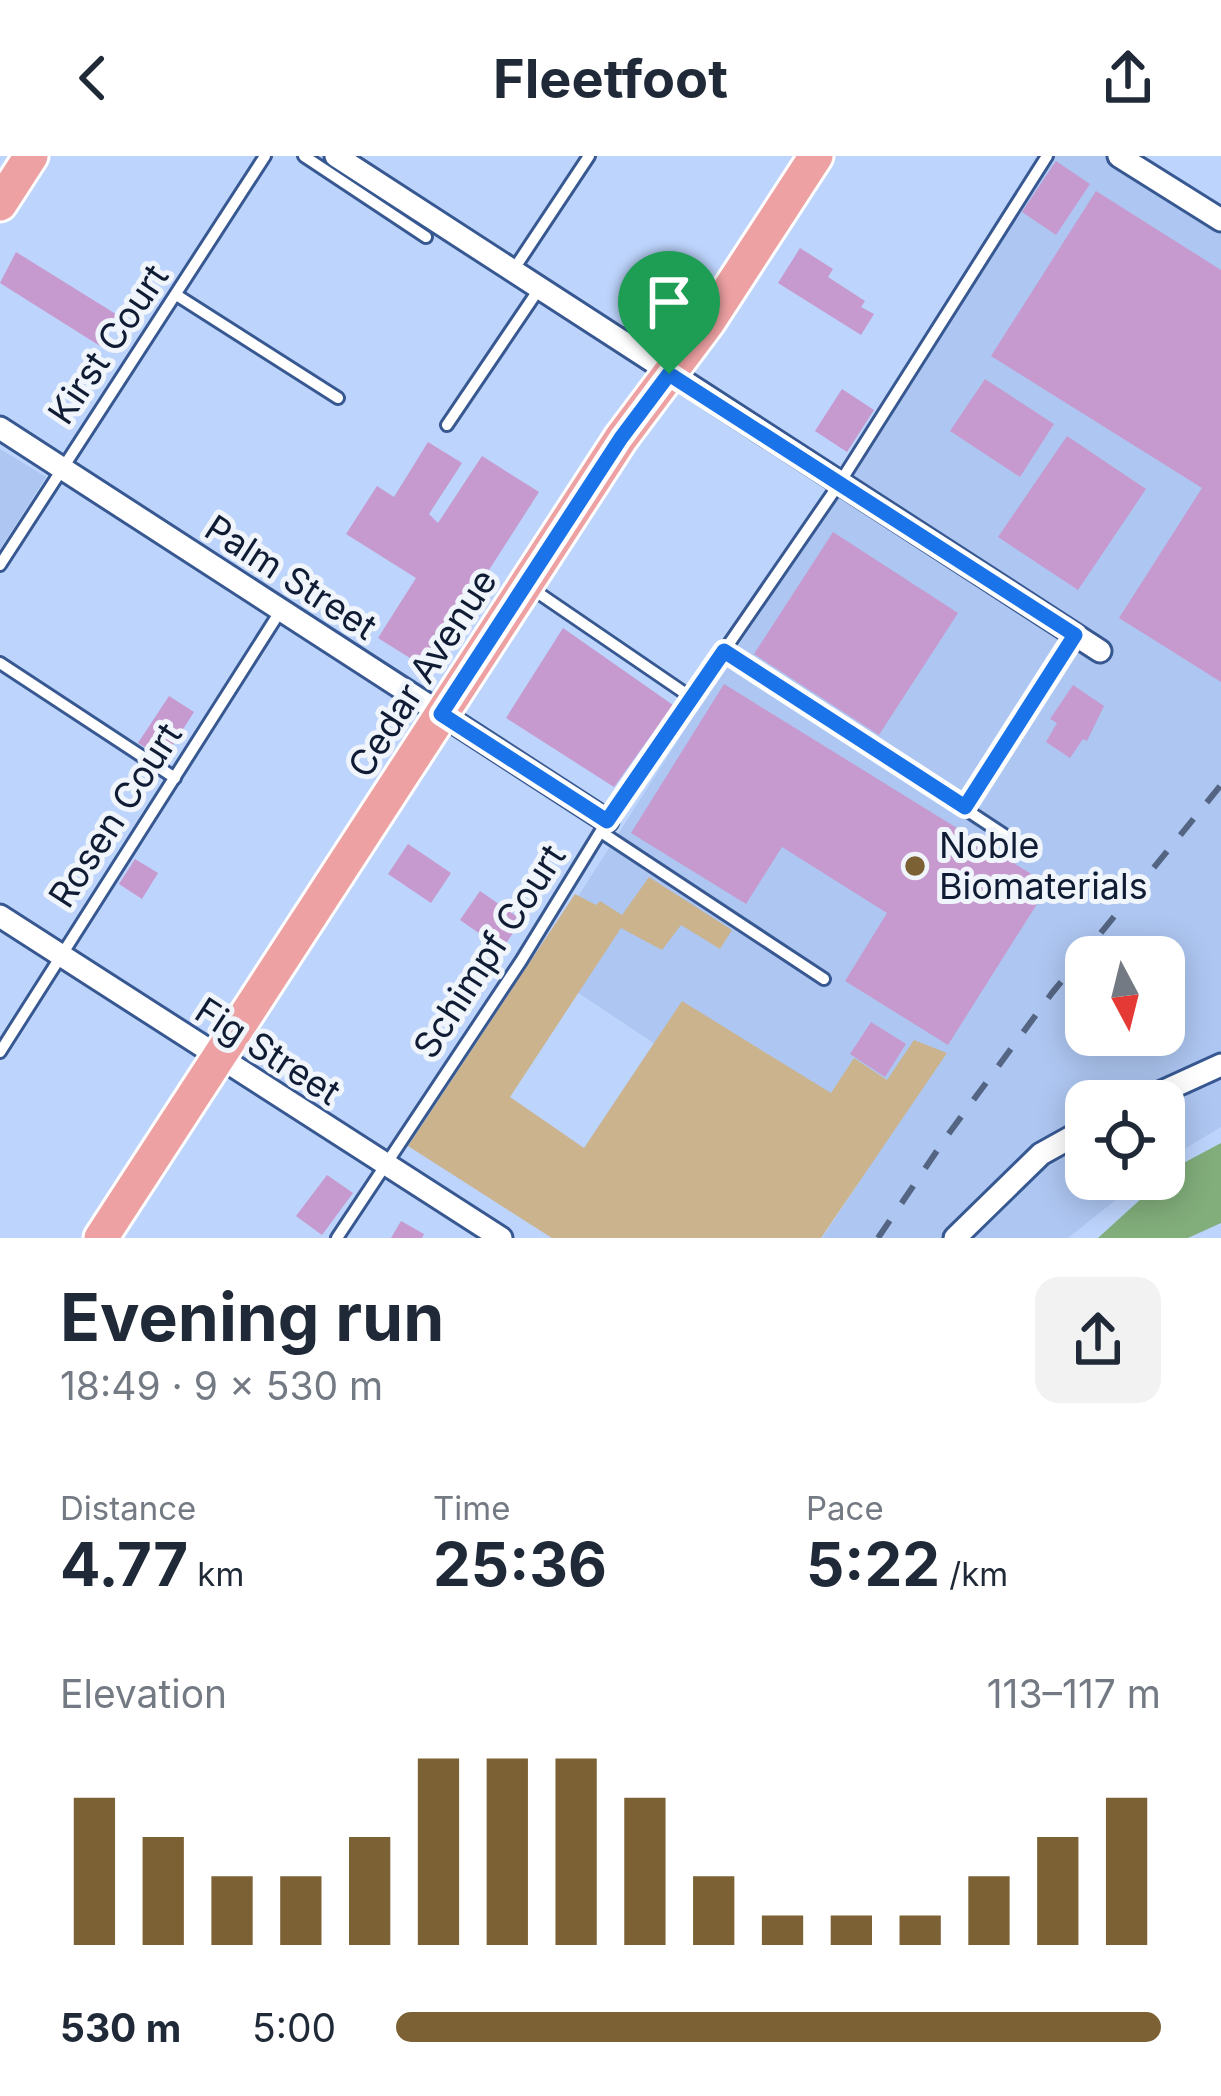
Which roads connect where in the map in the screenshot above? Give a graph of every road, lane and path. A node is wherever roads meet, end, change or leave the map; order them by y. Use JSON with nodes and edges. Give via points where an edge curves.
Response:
{"nodes":[{"id":1,"x":31,"y":156,"type":"edge"},
{"id":2,"x":265,"y":156,"type":"edge"},
{"id":3,"x":304,"y":156,"type":"edge"},
{"id":4,"x":336,"y":156,"type":"edge"},
{"id":5,"x":589,"y":156,"type":"edge"},
{"id":6,"x":816,"y":156,"type":"edge"},
{"id":7,"x":1047,"y":156,"type":"edge"},
{"id":8,"x":1119,"y":156,"type":"edge"},
{"id":9,"x":0,"y":204,"type":"edge"},
{"id":10,"x":1221,"y":220,"type":"edge"},
{"id":11,"x":426,"y":237,"type":"dead end"},
{"id":12,"x":512,"y":272,"type":"junction"},
{"id":13,"x":538,"y":289,"type":"junction"},
{"id":14,"x":178,"y":296,"type":"junction"},
{"id":15,"x":669,"y":374,"type":"junction"},
{"id":16,"x":338,"y":398,"type":"dead end"},
{"id":17,"x":447,"y":425,"type":"dead end"},
{"id":18,"x":0,"y":428,"type":"edge"},
{"id":19,"x":61,"y":467,"type":"junction"},
{"id":20,"x":839,"y":484,"type":"junction"},
{"id":21,"x":0,"y":565,"type":"edge"},
{"id":22,"x":526,"y":584,"type":"junction"},
{"id":23,"x":281,"y":610,"type":"junction"},
{"id":24,"x":1075,"y":635,"type":"junction"},
{"id":25,"x":724,"y":651,"type":"junction"},
{"id":26,"x":1100,"y":652,"type":"dead end"},
{"id":27,"x":0,"y":663,"type":"edge"},
{"id":28,"x":692,"y":698,"type":"junction"},
{"id":29,"x":441,"y":714,"type":"junction"},
{"id":30,"x":175,"y":778,"type":"junction"},
{"id":31,"x":965,"y":807,"type":"junction"},
{"id":32,"x":604,"y":826,"type":"junction"},
{"id":33,"x":1009,"y":838,"type":"dead end"},
{"id":34,"x":0,"y":916,"type":"edge"},
{"id":35,"x":60,"y":955,"type":"junction"},
{"id":36,"x":824,"y":979,"type":"dead end"},
{"id":37,"x":0,"y":1052,"type":"edge"},
{"id":38,"x":218,"y":1058,"type":"junction"},
{"id":39,"x":1221,"y":1065,"type":"edge"},
{"id":40,"x":1185,"y":1081,"type":"edge"},
{"id":41,"x":1065,"y":1141,"type":"edge"},
{"id":42,"x":385,"y":1167,"type":"junction"},
{"id":43,"x":101,"y":1238,"type":"edge"},
{"id":44,"x":337,"y":1238,"type":"edge"},
{"id":45,"x":501,"y":1238,"type":"edge"},
{"id":46,"x":956,"y":1238,"type":"edge"}],
"edges":[{"from":1,"to":9,"type":"main road"},
{"from":2,"to":14,"type":"lane","name":"Kirst Court"},
{"from":3,"to":11,"type":"lane"},
{"from":4,"to":12,"type":"street"},
{"from":5,"to":12,"type":"lane"},
{"from":6,"to":15,"type":"main road","name":"Cedar Avenue"},
{"from":7,"to":20,"type":"lane","name":"Schimpf Court"},
{"from":8,"to":10,"type":"street"},
{"from":12,"to":13,"type":"street"},
{"from":13,"to":15,"type":"street"},
{"from":13,"to":17,"type":"lane"},
{"from":14,"to":16,"type":"lane"},
{"from":14,"to":19,"type":"lane","name":"Kirst Court"},
{"from":15,"to":20,"type":"street"},
{"from":15,"to":22,"type":"main road","name":"Cedar Avenue"},
{"from":18,"to":19,"type":"street","name":"Palm Street"},
{"from":19,"to":21,"type":"lane","name":"Kirst Court"},
{"from":19,"to":23,"type":"street","name":"Palm Street"},
{"from":20,"to":24,"type":"street"},
{"from":20,"to":25,"type":"lane","name":"Schimpf Court"},
{"from":22,"to":28,"type":"lane"},
{"from":22,"to":29,"type":"main road","name":"Cedar Avenue"},
{"from":23,"to":29,"type":"street","name":"Palm Street"},
{"from":23,"to":30,"type":"lane","name":"Rosen Court"},
{"from":24,"to":26,"type":"street"},
{"from":24,"to":31,"type":"lane"},
{"from":25,"to":28,"type":"lane","name":"Schimpf Court"},
{"from":25,"to":31,"type":"lane"},
{"from":27,"to":30,"type":"lane"},
{"from":28,"to":32,"type":"lane","name":"Schimpf Court"},
{"from":29,"to":32,"type":"street","name":"Palm Street"},
{"from":29,"to":38,"type":"main road","name":"Cedar Avenue"},
{"from":30,"to":35,"type":"lane","name":"Rosen Court"},
{"from":31,"to":33,"type":"lane"},
{"from":32,"to":36,"type":"lane"},
{"from":32,"to":42,"type":"lane","name":"Schimpf Court"},
{"from":34,"to":35,"type":"street","name":"Fig Street"},
{"from":35,"to":37,"type":"lane","name":"Rosen Court"},
{"from":35,"to":38,"type":"street","name":"Fig Street"},
{"from":38,"to":42,"type":"street","name":"Fig Street"},
{"from":38,"to":43,"type":"main road","name":"Cedar Avenue"},
{"from":39,"to":40,"type":"street"},
{"from":41,"to":46,"type":"street","via":[[1041,1154]]},
{"from":42,"to":44,"type":"lane","name":"Schimpf Court"},
{"from":42,"to":45,"type":"street","name":"Fig Street"}]}
